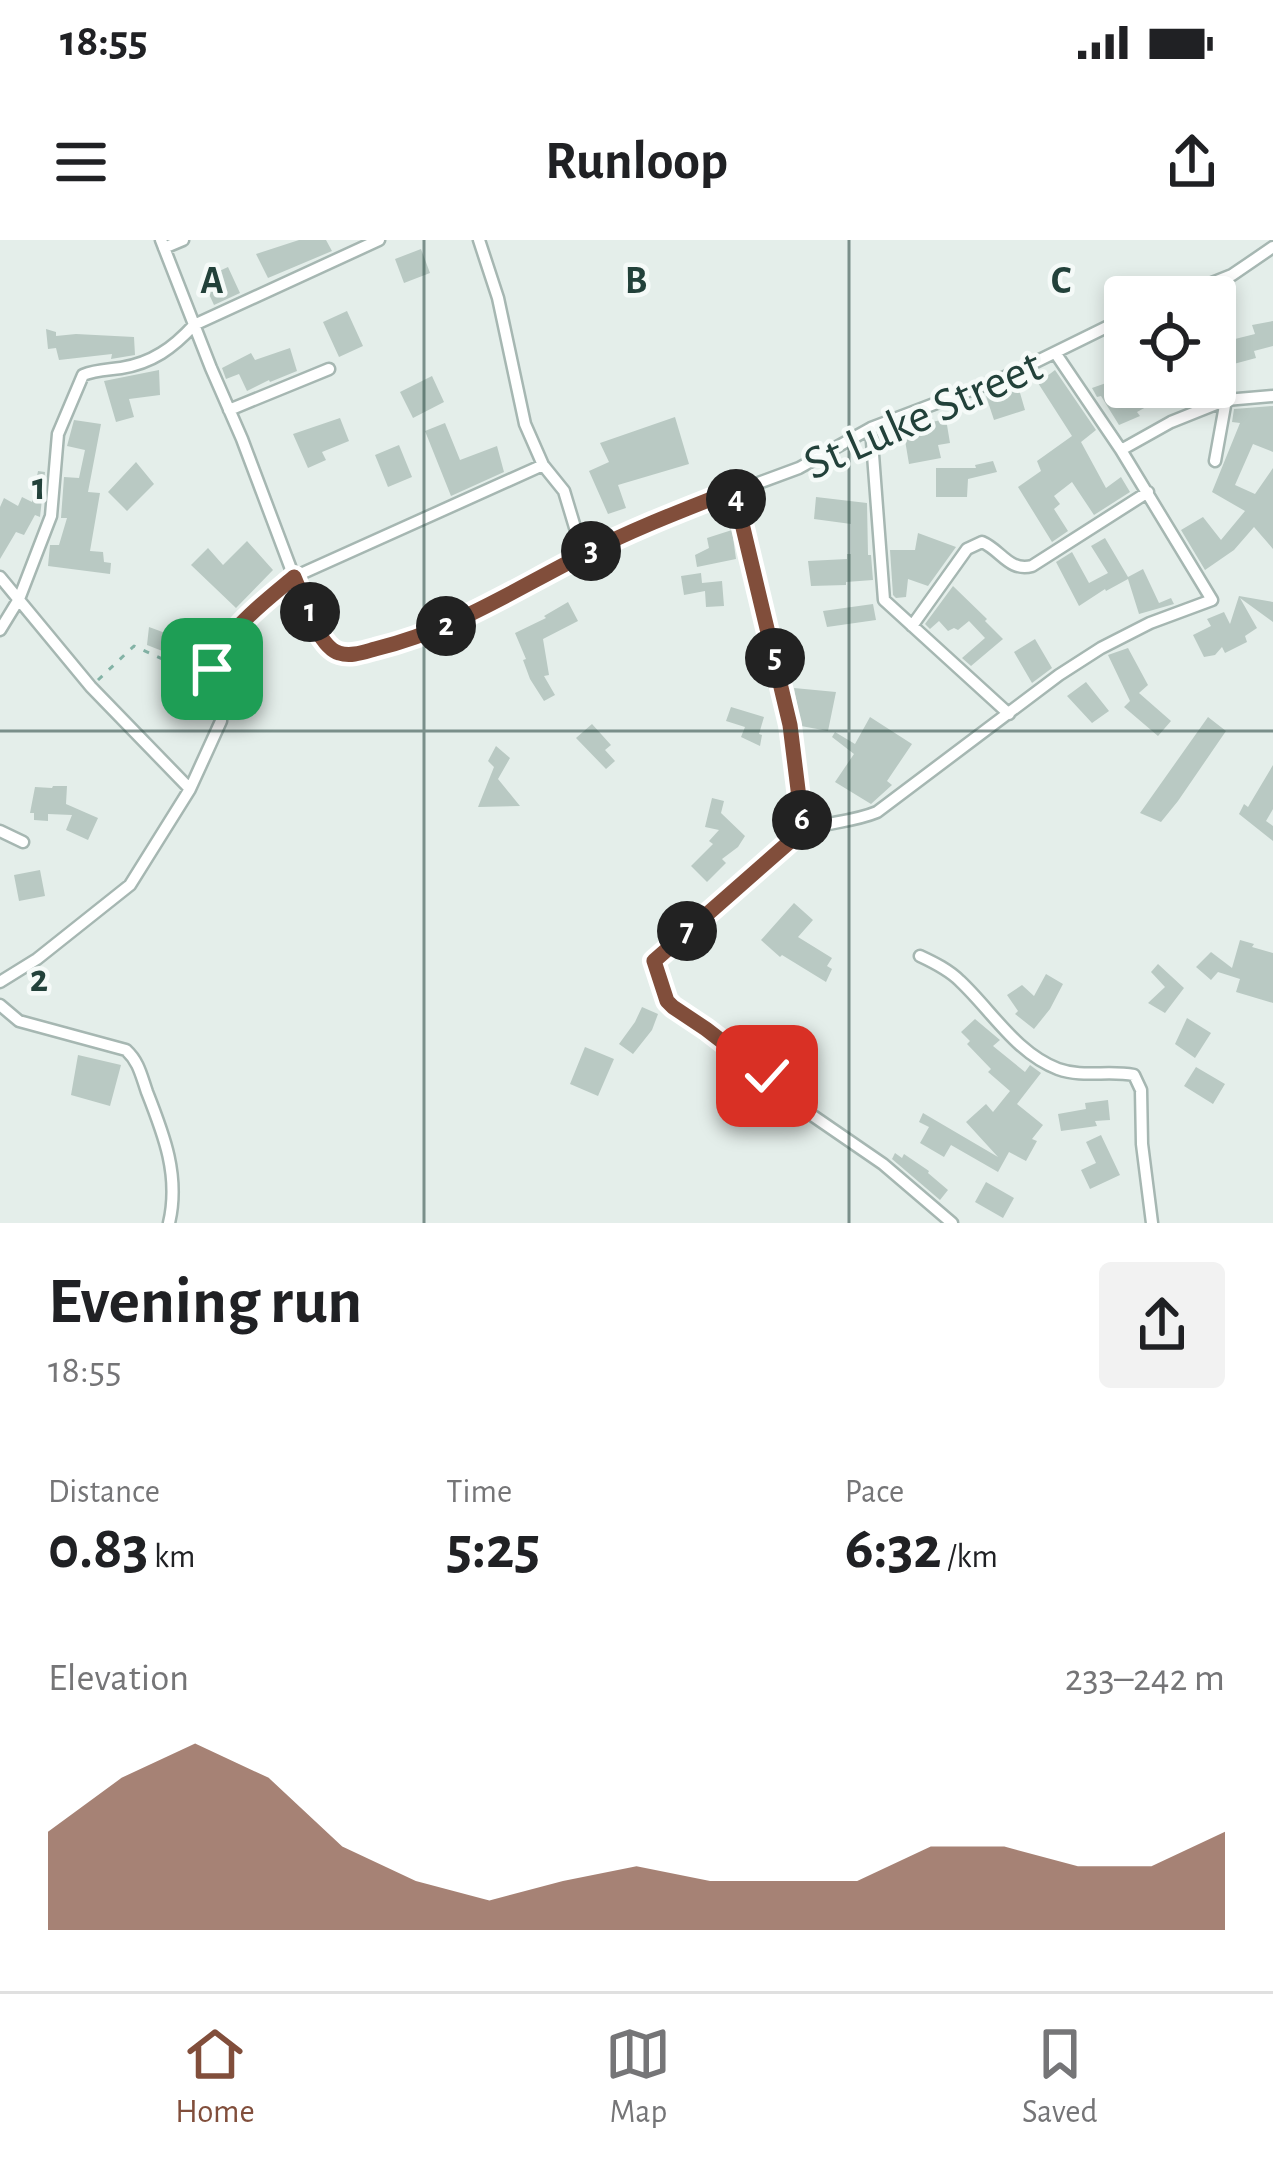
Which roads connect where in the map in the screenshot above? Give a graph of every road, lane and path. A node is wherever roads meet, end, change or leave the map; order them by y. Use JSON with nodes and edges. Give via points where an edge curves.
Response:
{"nodes":[{"id":1,"x":183,"y":240,"type":"edge"},
{"id":2,"x":380,"y":240,"type":"edge"},
{"id":3,"x":479,"y":240,"type":"edge"},
{"id":4,"x":162,"y":244,"type":"edge"},
{"id":5,"x":1273,"y":247,"type":"edge"},
{"id":6,"x":1230,"y":276,"type":"edge"},
{"id":7,"x":194,"y":325,"type":"junction"},
{"id":8,"x":1104,"y":329,"type":"edge"},
{"id":9,"x":1057,"y":354,"type":"junction"},
{"id":10,"x":329,"y":369,"type":"dead end"},
{"id":11,"x":1273,"y":396,"type":"edge"},
{"id":12,"x":1236,"y":399,"type":"edge"},
{"id":13,"x":1206,"y":408,"type":"edge"},
{"id":14,"x":1225,"y":408,"type":"edge"},
{"id":15,"x":229,"y":410,"type":"junction"},
{"id":16,"x":871,"y":428,"type":"junction"},
{"id":17,"x":1121,"y":450,"type":"junction"},
{"id":18,"x":1215,"y":461,"type":"dead end"},
{"id":19,"x":543,"y":465,"type":"junction"},
{"id":20,"x":734,"y":490,"type":"junction"},
{"id":21,"x":1148,"y":492,"type":"junction"},
{"id":22,"x":583,"y":554,"type":"junction"},
{"id":23,"x":0,"y":577,"type":"edge"},
{"id":24,"x":294,"y":577,"type":"junction"},
{"id":25,"x":19,"y":599,"type":"junction"},
{"id":26,"x":912,"y":626,"type":"junction"},
{"id":27,"x":0,"y":630,"type":"edge"},
{"id":28,"x":213,"y":682,"type":"junction"},
{"id":29,"x":91,"y":687,"type":"junction"},
{"id":30,"x":1009,"y":714,"type":"junction"},
{"id":31,"x":190,"y":789,"type":"junction"},
{"id":32,"x":803,"y":830,"type":"junction"},
{"id":33,"x":0,"y":831,"type":"edge"},
{"id":34,"x":23,"y":842,"type":"dead end"},
{"id":35,"x":920,"y":956,"type":"dead end"},
{"id":36,"x":0,"y":982,"type":"edge"},
{"id":37,"x":0,"y":1005,"type":"edge"},
{"id":38,"x":169,"y":1223,"type":"edge"},
{"id":39,"x":952,"y":1223,"type":"edge"},
{"id":40,"x":1152,"y":1223,"type":"edge"}],
"edges":[{"from":1,"to":4,"type":"street"},
{"from":2,"to":7,"type":"street"},
{"from":3,"to":19,"type":"street","via":[[525,424]]},
{"from":4,"to":7,"type":"street","name":"St Luke Street"},
{"from":5,"to":6,"type":"street"},
{"from":7,"to":15,"type":"street","name":"St Luke Street"},
{"from":7,"to":25,"type":"street","via":[[164,353],[78,380],[58,434],[51,516]]},
{"from":8,"to":9,"type":"street","name":"St Luke Street"},
{"from":9,"to":16,"type":"street","name":"St Luke Street"},
{"from":9,"to":17,"type":"street"},
{"from":10,"to":15,"type":"street"},
{"from":11,"to":12,"type":"street"},
{"from":13,"to":17,"type":"street"},
{"from":14,"to":18,"type":"street"},
{"from":15,"to":24,"type":"street","name":"St Luke Street"},
{"from":16,"to":20,"type":"street","name":"St Luke Street","via":[[799,468]]},
{"from":16,"to":26,"type":"street","via":[[881,588]]},
{"from":17,"to":21,"type":"street"},
{"from":19,"to":22,"type":"street","via":[[564,491]]},
{"from":19,"to":24,"type":"street"},
{"from":20,"to":22,"type":"street","name":"St Luke Street"},
{"from":20,"to":32,"type":"street","via":[[790,725]]},
{"from":21,"to":26,"type":"street","via":[[1032,566],[1014,566],[992,546],[975,544]]},
{"from":21,"to":30,"type":"street","via":[[1212,600],[1101,648]]},
{"from":22,"to":24,"type":"street","name":"St Luke Street","via":[[454,623],[350,655],[325,645]]},
{"from":23,"to":25,"type":"street"},
{"from":24,"to":28,"type":"street","via":[[216,656]]},
{"from":25,"to":27,"type":"street"},
{"from":25,"to":29,"type":"street"},
{"from":26,"to":30,"type":"street"},
{"from":28,"to":29,"type":"path","via":[[134,646]]},
{"from":28,"to":31,"type":"street","via":[[221,721]]},
{"from":29,"to":31,"type":"street"},
{"from":30,"to":32,"type":"street","via":[[877,812]]},
{"from":31,"to":36,"type":"street","via":[[130,885]]},
{"from":32,"to":39,"type":"street","via":[[654,961],[667,1001]]},
{"from":33,"to":34,"type":"street"},
{"from":35,"to":40,"type":"street","via":[[958,979],[1034,1058],[1080,1075],[1134,1075]]},
{"from":37,"to":38,"type":"street","via":[[19,1021],[137,1060],[173,1170]]}]}
